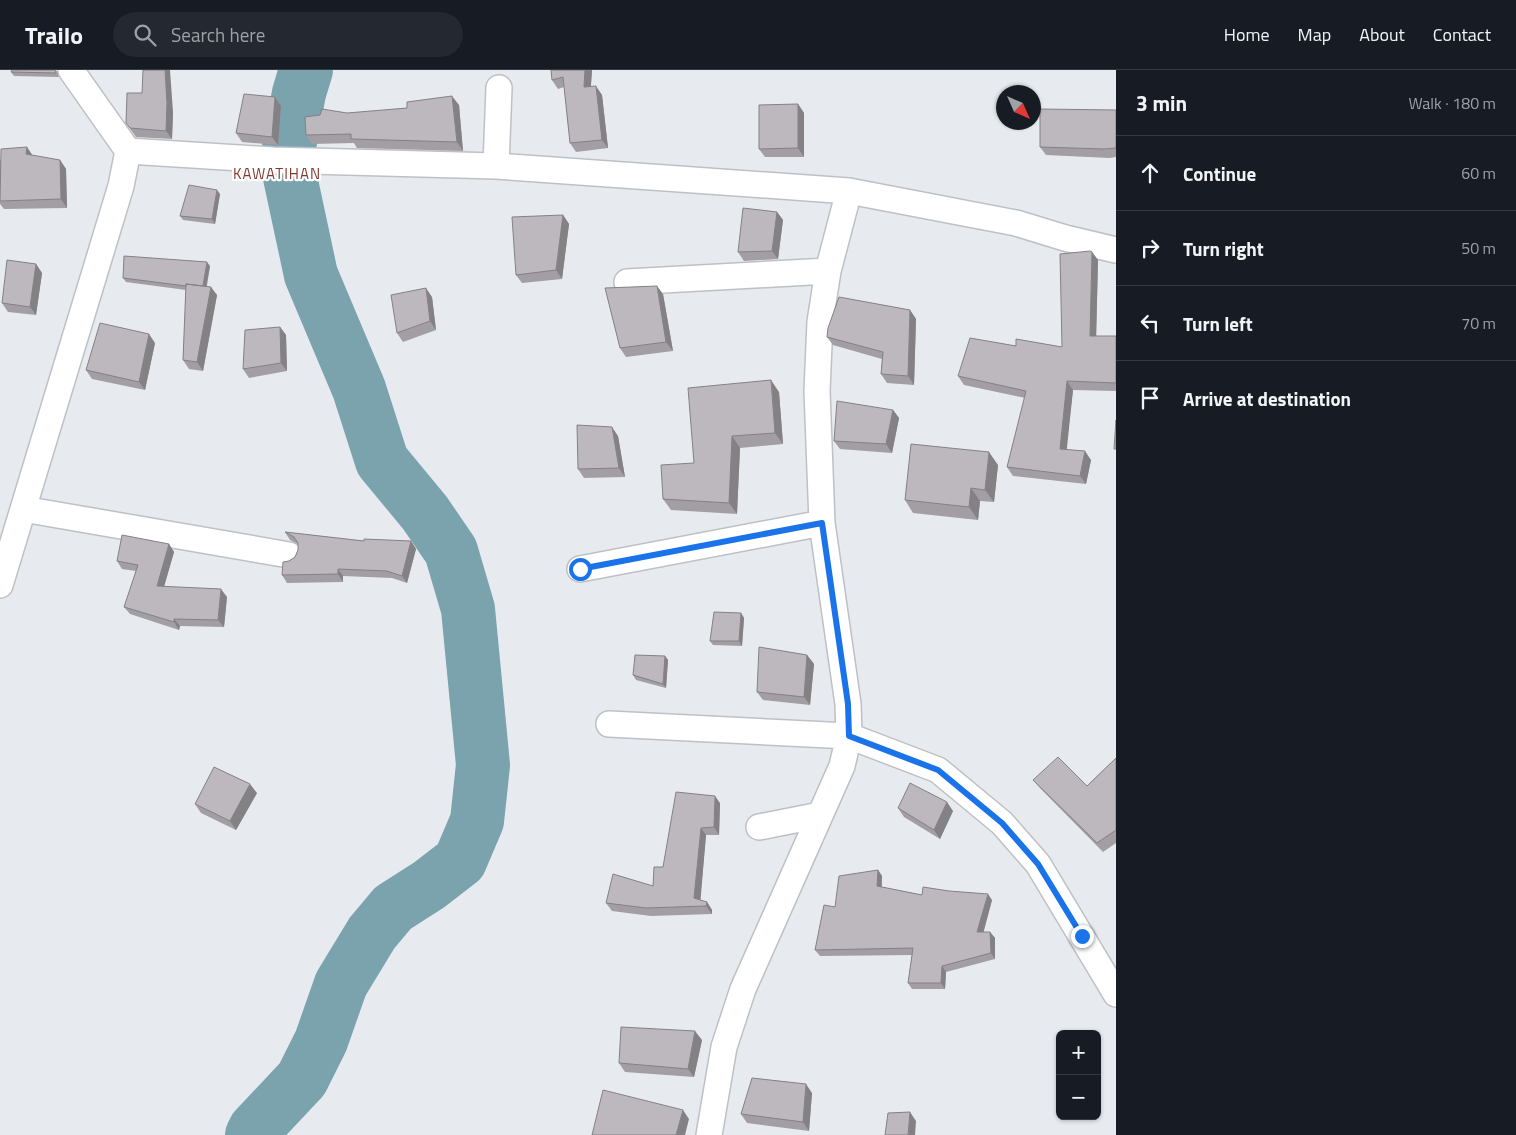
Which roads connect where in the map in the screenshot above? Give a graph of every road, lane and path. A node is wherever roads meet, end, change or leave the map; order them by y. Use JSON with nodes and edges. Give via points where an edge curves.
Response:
{"nodes":[{"id":1,"x":71,"y":70,"type":"edge"},
{"id":2,"x":499,"y":88,"type":"dead end"},
{"id":3,"x":128,"y":151,"type":"junction"},
{"id":4,"x":496,"y":166,"type":"junction"},
{"id":5,"x":849,"y":191,"type":"junction"},
{"id":6,"x":1116,"y":250,"type":"edge"},
{"id":7,"x":828,"y":271,"type":"junction"},
{"id":8,"x":627,"y":282,"type":"dead end"},
{"id":9,"x":23,"y":509,"type":"junction"},
{"id":10,"x":822,"y":523,"type":"junction"},
{"id":11,"x":289,"y":554,"type":"dead end"},
{"id":12,"x":580,"y":569,"type":"dead end"},
{"id":13,"x":0,"y":585,"type":"edge"},
{"id":14,"x":609,"y":724,"type":"dead end"},
{"id":15,"x":849,"y":736,"type":"junction"},
{"id":16,"x":820,"y":815,"type":"junction"},
{"id":17,"x":759,"y":827,"type":"dead end"},
{"id":18,"x":1116,"y":994,"type":"edge"},
{"id":19,"x":709,"y":1135,"type":"edge"}],
"edges":[{"from":1,"to":3,"type":"street"},
{"from":2,"to":4,"type":"street"},
{"from":3,"to":4,"type":"street","via":[[282,160]]},
{"from":3,"to":9,"type":"street","via":[[121,186]]},
{"from":4,"to":5,"type":"street"},
{"from":5,"to":6,"type":"street","via":[[1016,224]]},
{"from":5,"to":7,"type":"street"},
{"from":7,"to":8,"type":"street"},
{"from":7,"to":10,"type":"street","via":[[820,322],[818,391]]},
{"from":9,"to":11,"type":"street"},
{"from":9,"to":13,"type":"street"},
{"from":10,"to":12,"type":"street"},
{"from":10,"to":15,"type":"street","via":[[848,704]]},
{"from":14,"to":15,"type":"street"},
{"from":15,"to":16,"type":"street","via":[[842,766]]},
{"from":15,"to":18,"type":"street","via":[[938,770],[1002,823],[1038,864]]},
{"from":16,"to":17,"type":"street"},
{"from":16,"to":19,"type":"street","via":[[743,988],[724,1047]]}]}
